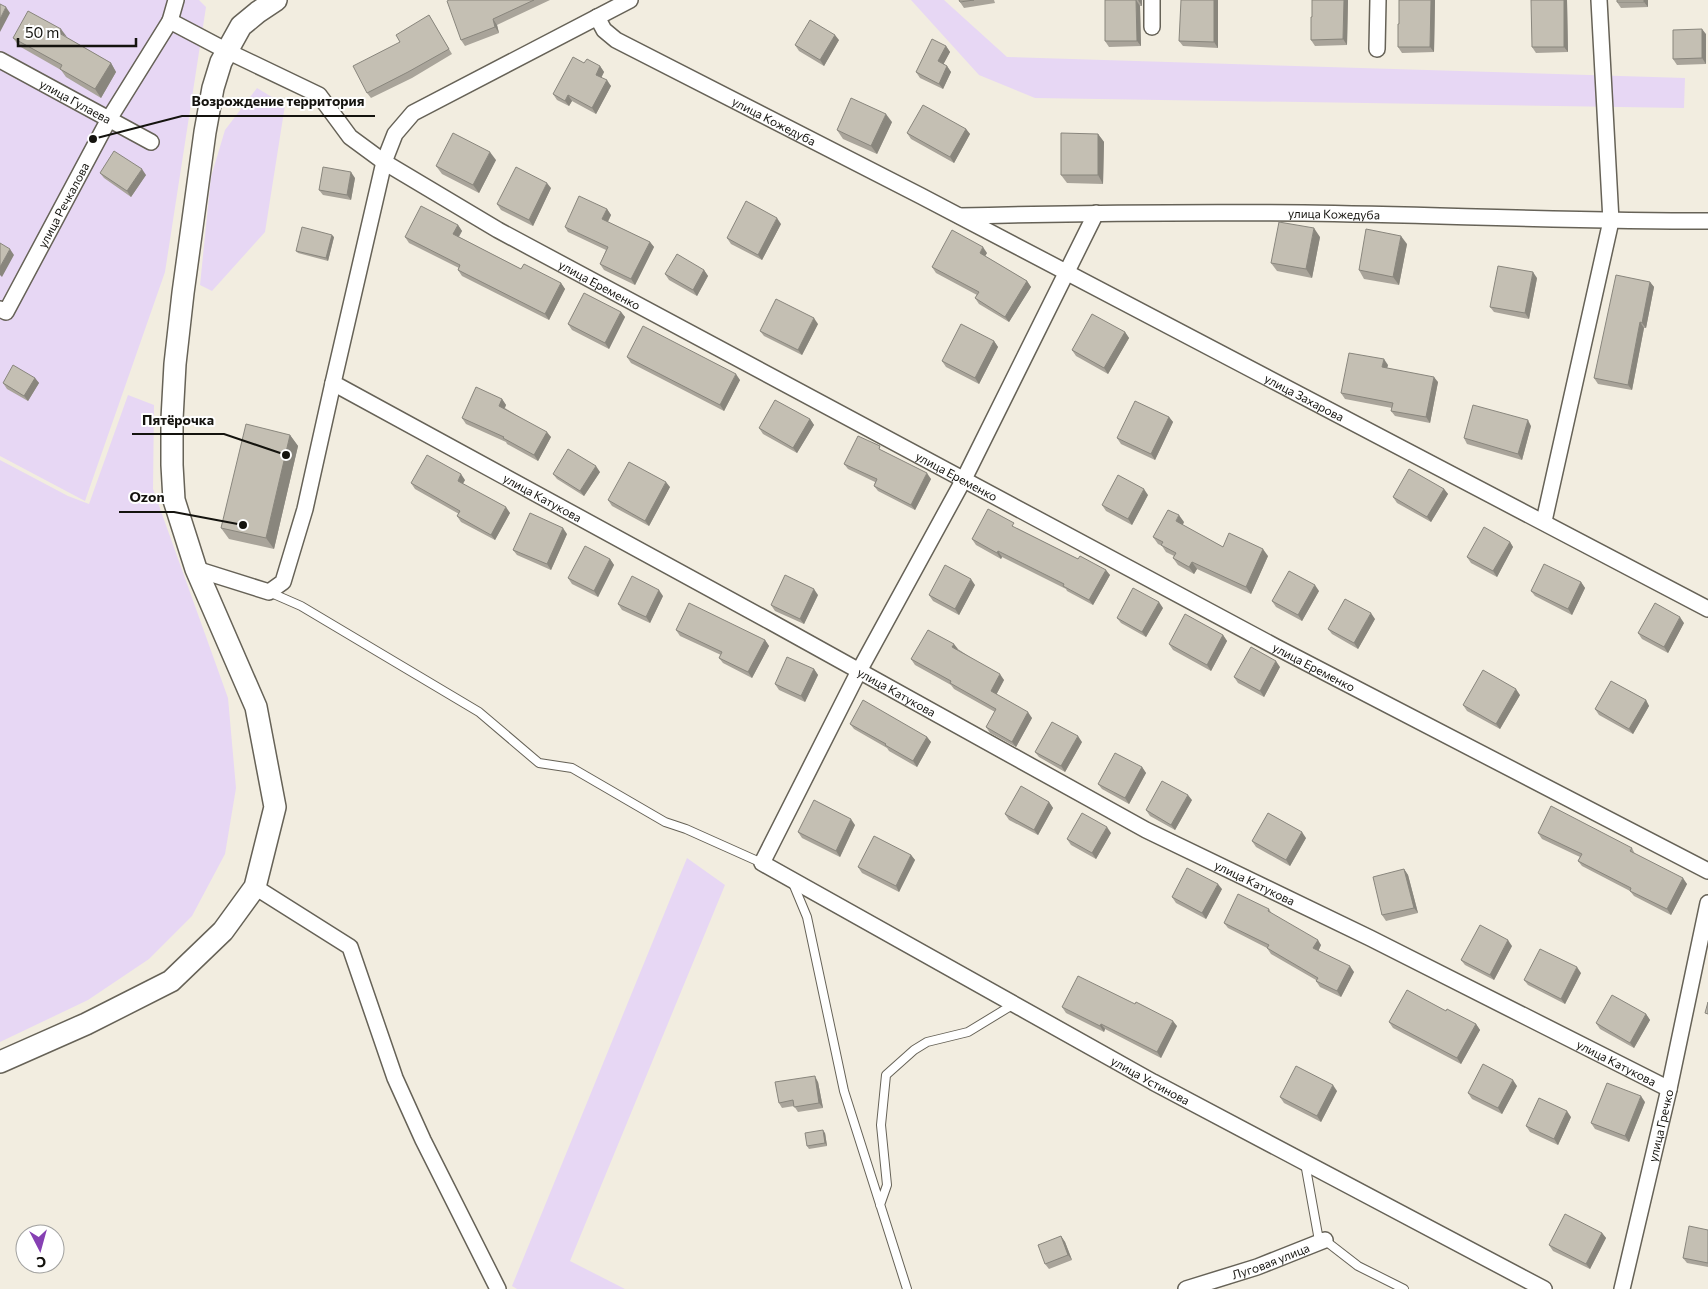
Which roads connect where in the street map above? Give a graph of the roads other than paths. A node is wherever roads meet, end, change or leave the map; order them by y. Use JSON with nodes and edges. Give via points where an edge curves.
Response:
{"nodes":[{"id":1,"x":176,"y":0,"type":"edge"},
{"id":2,"x":276,"y":0,"type":"edge"},
{"id":3,"x":630,"y":0,"type":"edge"},
{"id":4,"x":1152,"y":0,"type":"edge"},
{"id":5,"x":1378,"y":0,"type":"edge"},
{"id":6,"x":1599,"y":0,"type":"edge"},
{"id":7,"x":598,"y":17,"type":"junction"},
{"id":8,"x":170,"y":20,"type":"junction"},
{"id":9,"x":1152,"y":27,"type":"dead end"},
{"id":10,"x":1377,"y":49,"type":"dead end"},
{"id":11,"x":227,"y":51,"type":"junction"},
{"id":12,"x":0,"y":60,"type":"edge"},
{"id":13,"x":110,"y":119,"type":"junction"},
{"id":14,"x":152,"y":142,"type":"dead end"},
{"id":15,"x":384,"y":162,"type":"junction"},
{"id":16,"x":1096,"y":212,"type":"junction"},
{"id":17,"x":959,"y":216,"type":"junction"},
{"id":18,"x":1611,"y":221,"type":"junction"},
{"id":19,"x":1708,"y":221,"type":"edge"},
{"id":20,"x":1066,"y":272,"type":"junction"},
{"id":21,"x":0,"y":308,"type":"edge"},
{"id":22,"x":333,"y":383,"type":"junction"},
{"id":23,"x":964,"y":479,"type":"junction"},
{"id":24,"x":1544,"y":521,"type":"junction"},
{"id":25,"x":196,"y":569,"type":"junction"},
{"id":26,"x":269,"y":592,"type":"junction"},
{"id":27,"x":1708,"y":609,"type":"edge"},
{"id":28,"x":859,"y":671,"type":"junction"},
{"id":29,"x":762,"y":863,"type":"junction"},
{"id":30,"x":1708,"y":871,"type":"edge"},
{"id":31,"x":791,"y":879,"type":"junction"},
{"id":32,"x":255,"y":887,"type":"junction"},
{"id":33,"x":1708,"y":903,"type":"edge"},
{"id":34,"x":1014,"y":1004,"type":"junction"},
{"id":35,"x":0,"y":1062,"type":"edge"},
{"id":36,"x":1670,"y":1089,"type":"junction"},
{"id":37,"x":1304,"y":1162,"type":"junction"},
{"id":38,"x":880,"y":1205,"type":"junction"},
{"id":39,"x":1325,"y":1240,"type":"junction"},
{"id":40,"x":498,"y":1289,"type":"edge"},
{"id":41,"x":907,"y":1289,"type":"edge"},
{"id":42,"x":1186,"y":1289,"type":"edge"},
{"id":43,"x":1404,"y":1289,"type":"edge"},
{"id":44,"x":1544,"y":1289,"type":"edge"},
{"id":45,"x":1622,"y":1289,"type":"edge"}],
"edges":[{"from":1,"to":8,"type":"street","name":"улица Речкалова"},
{"from":2,"to":11,"type":"main road","via":[[241,26]]},
{"from":3,"to":7,"type":"street"},
{"from":4,"to":9,"type":"street"},
{"from":5,"to":10,"type":"street"},
{"from":6,"to":18,"type":"street"},
{"from":7,"to":15,"type":"street","via":[[413,113],[395,134]]},
{"from":7,"to":17,"type":"street","name":"улица Кожедуба","via":[[604,30],[616,40]]},
{"from":8,"to":11,"type":"street"},
{"from":8,"to":13,"type":"street","name":"улица Речкалова"},
{"from":11,"to":15,"type":"street","name":"улица Еременко","via":[[319,95],[350,138]]},
{"from":11,"to":25,"type":"main road","via":[[213,88],[205,132],[175,364],[174,500]]},
{"from":12,"to":13,"type":"street","name":"улица Гулаева"},
{"from":13,"to":14,"type":"street","name":"улица Гулаева"},
{"from":13,"to":21,"type":"street","name":"улица Речкалова","via":[[6,312]]},
{"from":15,"to":22,"type":"street"},
{"from":15,"to":23,"type":"street","name":"улица Еременко","via":[[498,230]]},
{"from":16,"to":17,"type":"street","name":"улица Кожедуба"},
{"from":16,"to":18,"type":"street","name":"улица Кожедуба"},
{"from":16,"to":20,"type":"street"},
{"from":17,"to":20,"type":"street","name":"улица Кожедуба"},
{"from":18,"to":19,"type":"street","name":"улица Кожедуба"},
{"from":18,"to":24,"type":"street"},
{"from":20,"to":23,"type":"street"},
{"from":20,"to":24,"type":"street","name":"улица Захарова"},
{"from":22,"to":26,"type":"street","via":[[305,509],[283,582]]},
{"from":22,"to":28,"type":"street","name":"улица Катукова"},
{"from":23,"to":28,"type":"street"},
{"from":23,"to":30,"type":"street","name":"улица Еременко","via":[[1276,647]]},
{"from":24,"to":27,"type":"street","name":"улица Захарова"},
{"from":25,"to":26,"type":"street"},
{"from":25,"to":32,"type":"main road","via":[[256,707],[272,789],[275,807]]},
{"from":26,"to":29,"type":"lane","via":[[301,606],[478,712],[539,763],[572,768],[665,822]]},
{"from":28,"to":29,"type":"street"},
{"from":28,"to":36,"type":"street","name":"улица Катукова","via":[[1146,830]]},
{"from":29,"to":31,"type":"street","name":"улица Устинова"},
{"from":31,"to":34,"type":"street","name":"улица Устинова"},
{"from":31,"to":38,"type":"lane","via":[[807,917],[844,1091]]},
{"from":32,"to":35,"type":"main road","via":[[223,930],[171,981]]},
{"from":32,"to":40,"type":"street","via":[[350,947],[395,1078]]},
{"from":33,"to":36,"type":"street","name":"улица Гречко"},
{"from":34,"to":37,"type":"street","name":"улица Устинова"},
{"from":34,"to":38,"type":"lane","via":[[968,1032],[927,1042],[886,1075],[881,1125],[887,1185]]},
{"from":36,"to":45,"type":"street","name":"улица Гречко"},
{"from":37,"to":39,"type":"lane","via":[[1318,1235]]},
{"from":37,"to":44,"type":"street","name":"улица Устинова"},
{"from":38,"to":41,"type":"lane"},
{"from":39,"to":42,"type":"street","name":"Луговая улица","via":[[1257,1267]]},
{"from":39,"to":43,"type":"lane","via":[[1358,1266]]}]}
